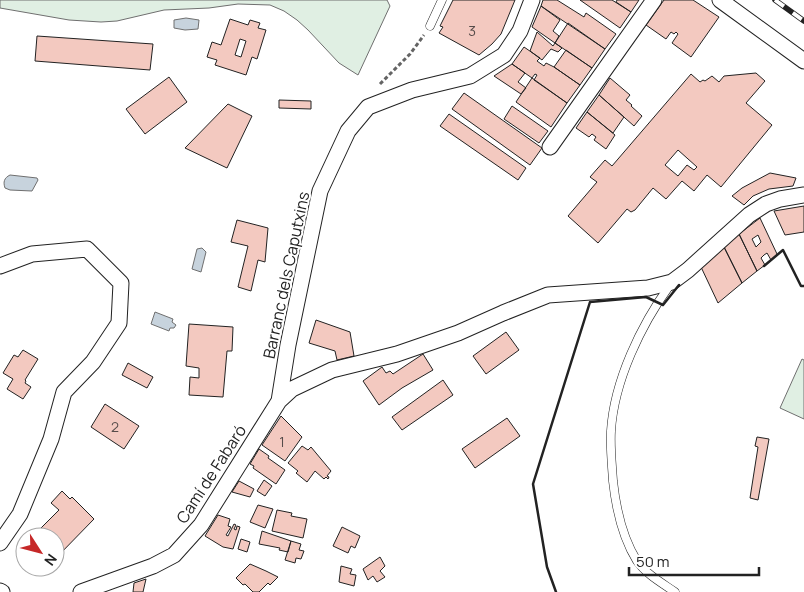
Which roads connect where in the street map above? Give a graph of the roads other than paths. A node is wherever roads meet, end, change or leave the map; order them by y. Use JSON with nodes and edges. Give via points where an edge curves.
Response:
{"nodes":[{"id":1,"x":442,"y":0,"type":"edge"},
{"id":2,"x":532,"y":0,"type":"edge"},
{"id":3,"x":654,"y":0,"type":"edge"},
{"id":4,"x":720,"y":0,"type":"edge"},
{"id":5,"x":746,"y":18,"type":"junction"},
{"id":6,"x":430,"y":26,"type":"road end"},
{"id":7,"x":804,"y":51,"type":"edge"},
{"id":8,"x":804,"y":61,"type":"edge"},
{"id":9,"x":550,"y":147,"type":"dead end"},
{"id":10,"x":804,"y":195,"type":"edge"},
{"id":11,"x":0,"y":266,"type":"edge"},
{"id":12,"x":672,"y":282,"type":"junction"},
{"id":13,"x":279,"y":401,"type":"junction"},
{"id":14,"x":0,"y":543,"type":"edge"},
{"id":15,"x":81,"y":592,"type":"edge"},
{"id":16,"x":675,"y":592,"type":"edge"}],
"edges":[{"from":1,"to":6,"type":"lane"},
{"from":2,"to":13,"type":"street","name":"Barranc dels Caputxins","via":[[520,31],[504,55],[470,76],[412,90],[368,107],[348,131],[320,191]]},
{"from":3,"to":9,"type":"street"},
{"from":4,"to":5,"type":"street"},
{"from":5,"to":7,"type":"street"},
{"from":5,"to":8,"type":"street"},
{"from":10,"to":12,"type":"street","via":[[766,204],[749,215]]},
{"from":11,"to":14,"type":"street","via":[[32,254],[87,249],[121,283],[119,323],[93,362],[64,392],[51,439],[24,505]]},
{"from":12,"to":13,"type":"street","via":[[648,288],[548,295],[458,333],[397,354],[332,370],[292,389]]},
{"from":12,"to":16,"type":"lane","via":[[657,302],[628,360],[611,431],[619,519],[638,562],[651,576]]},
{"from":13,"to":15,"type":"street","name":"Camí de Fabaró","via":[[201,525],[174,555]]}]}
